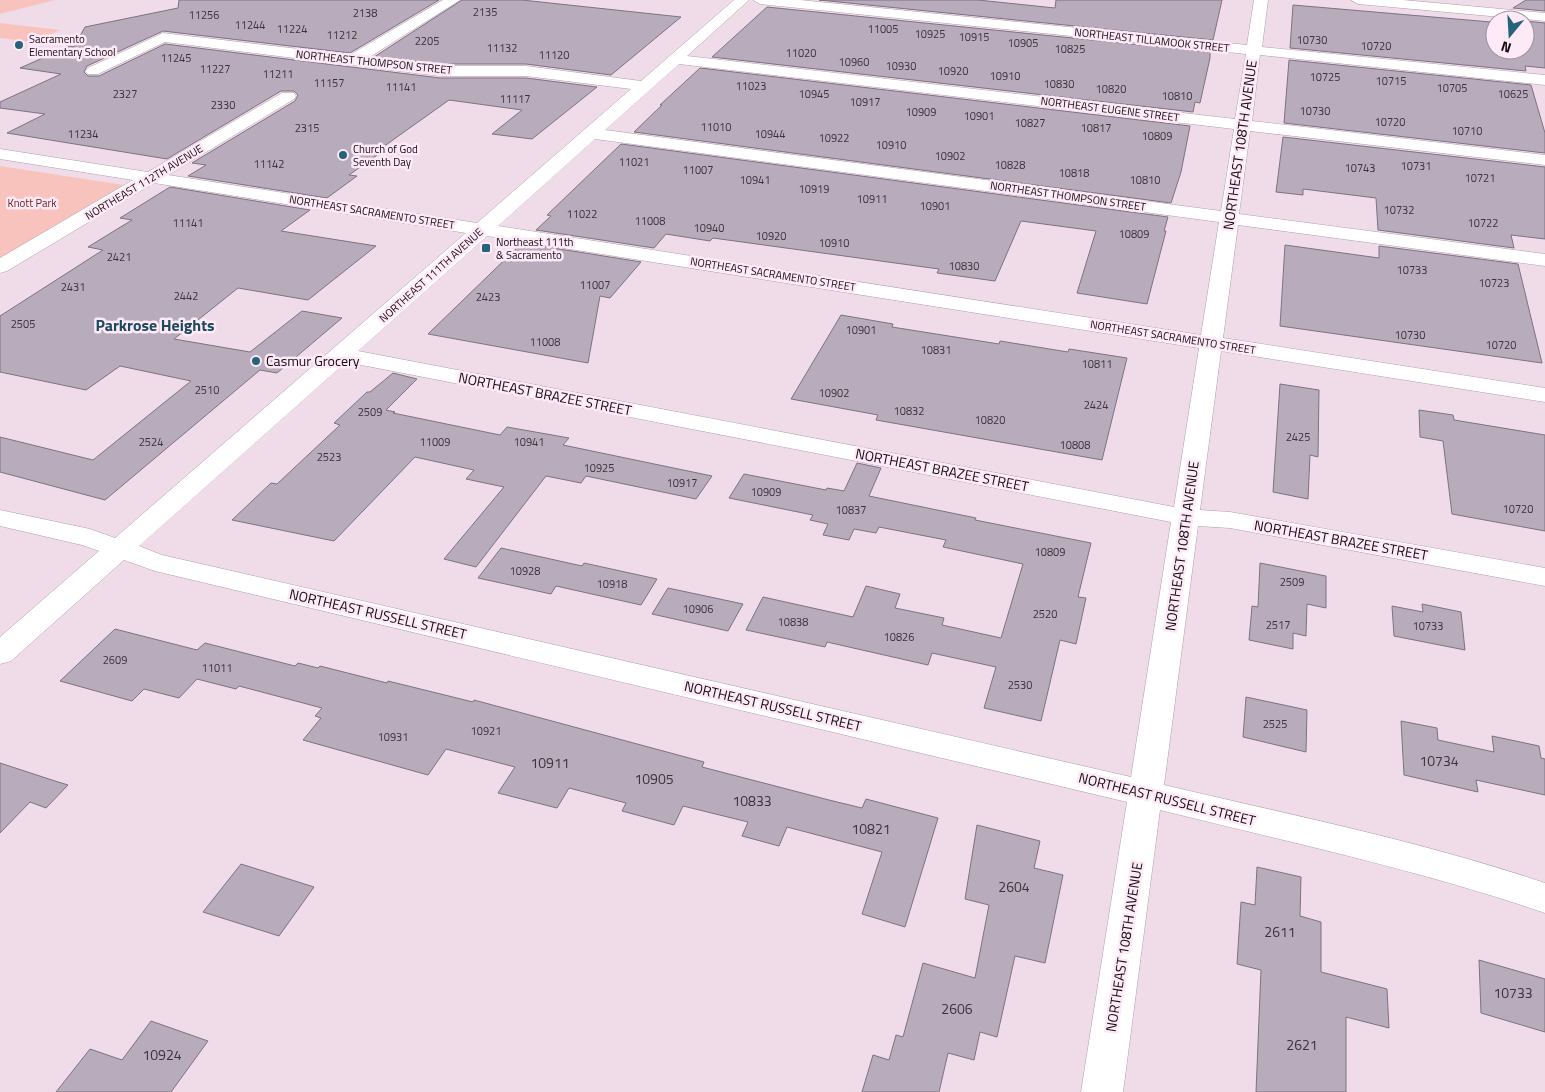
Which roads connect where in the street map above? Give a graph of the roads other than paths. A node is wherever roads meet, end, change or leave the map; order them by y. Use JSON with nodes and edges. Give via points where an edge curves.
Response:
{"nodes":[{"id":1,"x":453,"y":0,"type":"edge"},
{"id":2,"x":742,"y":0,"type":"edge"},
{"id":3,"x":760,"y":0,"type":"edge"},
{"id":4,"x":1261,"y":0,"type":"edge"},
{"id":5,"x":1358,"y":0,"type":"edge"},
{"id":6,"x":1545,"y":17,"type":"edge"},
{"id":7,"x":1254,"y":51,"type":"junction"},
{"id":8,"x":675,"y":59,"type":"junction"},
{"id":9,"x":353,"y":60,"type":"junction"},
{"id":10,"x":93,"y":71,"type":"dead end"},
{"id":11,"x":1545,"y":80,"type":"edge"},
{"id":12,"x":644,"y":86,"type":"junction"},
{"id":13,"x":288,"y":96,"type":"dead end"},
{"id":14,"x":1243,"y":125,"type":"junction"},
{"id":15,"x":591,"y":133,"type":"junction"},
{"id":16,"x":0,"y":154,"type":"edge"},
{"id":17,"x":1545,"y":160,"type":"edge"},
{"id":18,"x":152,"y":177,"type":"junction"},
{"id":19,"x":1229,"y":218,"type":"junction"},
{"id":20,"x":482,"y":229,"type":"junction"},
{"id":21,"x":1545,"y":260,"type":"edge"},
{"id":22,"x":0,"y":267,"type":"edge"},
{"id":23,"x":1211,"y":342,"type":"junction"},
{"id":24,"x":341,"y":354,"type":"junction"},
{"id":25,"x":1545,"y":395,"type":"edge"},
{"id":26,"x":1186,"y":517,"type":"junction"},
{"id":27,"x":0,"y":518,"type":"edge"},
{"id":28,"x":119,"y":549,"type":"junction"},
{"id":29,"x":1545,"y":577,"type":"edge"},
{"id":30,"x":0,"y":654,"type":"edge"},
{"id":31,"x":1146,"y":794,"type":"junction"},
{"id":32,"x":1545,"y":898,"type":"edge"},
{"id":33,"x":1102,"y":1092,"type":"edge"}],
"edges":[{"from":1,"to":9,"type":"street"},
{"from":2,"to":8,"type":"street","name":"NORTHEAST 111TH AVENUE"},
{"from":3,"to":7,"type":"street","name":"NORTHEAST TILLAMOOK STREET"},
{"from":4,"to":7,"type":"street","name":"NORTHEAST 108TH AVENUE"},
{"from":5,"to":6,"type":"street"},
{"from":7,"to":11,"type":"street","name":"NORTHEAST TILLAMOOK STREET"},
{"from":7,"to":14,"type":"street","name":"NORTHEAST 108TH AVENUE"},
{"from":8,"to":12,"type":"street","name":"NORTHEAST 111TH AVENUE"},
{"from":8,"to":14,"type":"street","name":"NORTHEAST EUGENE STREET"},
{"from":9,"to":10,"type":"street","name":"NORTHEAST THOMPSON STREET","via":[[163,37]]},
{"from":9,"to":12,"type":"street","name":"NORTHEAST THOMPSON STREET","via":[[440,71],[526,71]]},
{"from":12,"to":15,"type":"street","name":"NORTHEAST 111TH AVENUE"},
{"from":13,"to":18,"type":"street","name":"NORTHEAST 112TH AVENUE"},
{"from":14,"to":17,"type":"street","name":"NORTHEAST EUGENE STREET"},
{"from":14,"to":19,"type":"street","name":"NORTHEAST 108TH AVENUE"},
{"from":15,"to":19,"type":"street","name":"NORTHEAST THOMPSON STREET"},
{"from":15,"to":20,"type":"street","name":"NORTHEAST 111TH AVENUE"},
{"from":16,"to":18,"type":"street","name":"NORTHEAST SACRAMENTO STREET"},
{"from":18,"to":20,"type":"street","name":"NORTHEAST SACRAMENTO STREET"},
{"from":18,"to":22,"type":"street","name":"NORTHEAST 112TH AVENUE"},
{"from":19,"to":21,"type":"street","name":"NORTHEAST THOMPSON STREET"},
{"from":19,"to":23,"type":"street","name":"NORTHEAST 108TH AVENUE"},
{"from":20,"to":23,"type":"street","name":"NORTHEAST SACRAMENTO STREET"},
{"from":20,"to":24,"type":"street","name":"NORTHEAST 111TH AVENUE"},
{"from":23,"to":25,"type":"street","name":"NORTHEAST SACRAMENTO STREET"},
{"from":23,"to":26,"type":"street","name":"NORTHEAST 108TH AVENUE"},
{"from":24,"to":26,"type":"street","name":"NORTHEAST BRAZEE STREET"},
{"from":24,"to":28,"type":"street","name":"NORTHEAST 111TH AVENUE"},
{"from":26,"to":29,"type":"street","name":"NORTHEAST BRAZEE STREET","via":[[1230,520]]},
{"from":26,"to":31,"type":"street","name":"NORTHEAST 108TH AVENUE"},
{"from":27,"to":28,"type":"street","name":"NORTHEAST RUSSELL STREET","via":[[90,538]]},
{"from":28,"to":30,"type":"street","name":"NORTHEAST 111TH AVENUE"},
{"from":28,"to":31,"type":"street","name":"NORTHEAST RUSSELL STREET","via":[[155,562]]},
{"from":31,"to":32,"type":"street","name":"NORTHEAST RUSSELL STREET","via":[[1393,854],[1492,880]]},
{"from":31,"to":33,"type":"street","name":"NORTHEAST 108TH AVENUE"}]}
